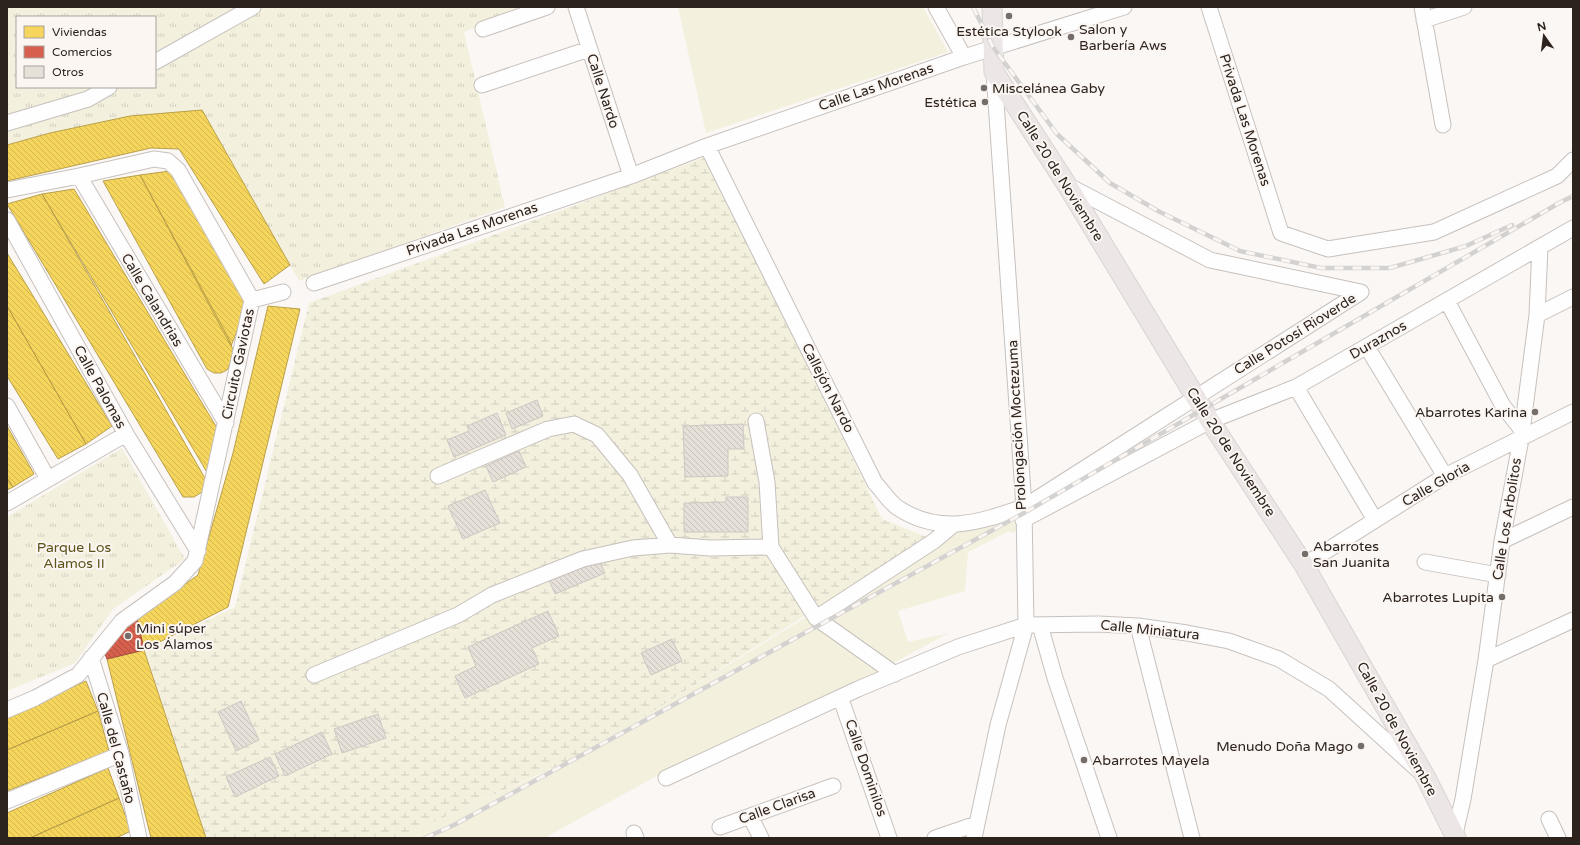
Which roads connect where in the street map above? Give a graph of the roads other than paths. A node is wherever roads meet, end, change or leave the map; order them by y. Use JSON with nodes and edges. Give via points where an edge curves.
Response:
{"nodes":[{"id":1,"x":253,"y":7,"type":"edge"},
{"id":2,"x":547,"y":7,"type":"edge"},
{"id":3,"x":576,"y":7,"type":"edge"},
{"id":4,"x":936,"y":7,"type":"edge"},
{"id":5,"x":1124,"y":7,"type":"edge"},
{"id":6,"x":1209,"y":7,"type":"edge"},
{"id":7,"x":1464,"y":7,"type":"edge"},
{"id":8,"x":989,"y":12,"type":"edge"},
{"id":9,"x":1423,"y":14,"type":"edge"},
{"id":10,"x":483,"y":29,"type":"dead end"},
{"id":11,"x":993,"y":47,"type":"junction"},
{"id":12,"x":589,"y":49,"type":"junction"},
{"id":13,"x":964,"y":57,"type":"junction"},
{"id":14,"x":156,"y":61,"type":"edge"},
{"id":15,"x":994,"y":72,"type":"junction"},
{"id":16,"x":482,"y":85,"type":"dead end"},
{"id":17,"x":107,"y":88,"type":"edge"},
{"id":18,"x":7,"y":123,"type":"edge"},
{"id":19,"x":1443,"y":126,"type":"dead end"},
{"id":20,"x":707,"y":146,"type":"junction"},
{"id":21,"x":1573,"y":160,"type":"edge"},
{"id":22,"x":79,"y":176,"type":"junction"},
{"id":23,"x":631,"y":176,"type":"junction"},
{"id":24,"x":1066,"y":185,"type":"junction"},
{"id":25,"x":7,"y":190,"type":"edge"},
{"id":26,"x":7,"y":220,"type":"edge"},
{"id":27,"x":1573,"y":228,"type":"edge"},
{"id":28,"x":1540,"y":247,"type":"junction"},
{"id":29,"x":314,"y":282,"type":"dead end"},
{"id":30,"x":283,"y":292,"type":"dead end"},
{"id":31,"x":1573,"y":297,"type":"edge"},
{"id":32,"x":252,"y":300,"type":"junction"},
{"id":33,"x":1448,"y":300,"type":"junction"},
{"id":34,"x":1537,"y":315,"type":"junction"},
{"id":35,"x":1367,"y":347,"type":"junction"},
{"id":36,"x":1296,"y":387,"type":"junction"},
{"id":37,"x":1195,"y":397,"type":"junction"},
{"id":38,"x":7,"y":406,"type":"edge"},
{"id":39,"x":1573,"y":412,"type":"edge"},
{"id":40,"x":756,"y":421,"type":"dead end"},
{"id":41,"x":1210,"y":421,"type":"junction"},
{"id":42,"x":226,"y":423,"type":"junction"},
{"id":43,"x":126,"y":434,"type":"junction"},
{"id":44,"x":1521,"y":435,"type":"junction"},
{"id":45,"x":438,"y":476,"type":"dead end"},
{"id":46,"x":1445,"y":476,"type":"junction"},
{"id":47,"x":48,"y":479,"type":"junction"},
{"id":48,"x":7,"y":503,"type":"edge"},
{"id":49,"x":1573,"y":507,"type":"edge"},
{"id":50,"x":1023,"y":514,"type":"junction"},
{"id":51,"x":1375,"y":520,"type":"junction"},
{"id":52,"x":953,"y":525,"type":"junction"},
{"id":53,"x":1502,"y":541,"type":"junction"},
{"id":54,"x":670,"y":545,"type":"junction"},
{"id":55,"x":771,"y":547,"type":"junction"},
{"id":56,"x":198,"y":551,"type":"junction"},
{"id":57,"x":1424,"y":562,"type":"dead end"},
{"id":58,"x":1304,"y":565,"type":"junction"},
{"id":59,"x":1498,"y":575,"type":"junction"},
{"id":60,"x":816,"y":618,"type":"junction"},
{"id":61,"x":1573,"y":620,"type":"edge"},
{"id":62,"x":1033,"y":625,"type":"junction"},
{"id":63,"x":1138,"y":626,"type":"junction"},
{"id":64,"x":91,"y":658,"type":"junction"},
{"id":65,"x":1486,"y":660,"type":"junction"},
{"id":66,"x":895,"y":674,"type":"junction"},
{"id":67,"x":314,"y":675,"type":"dead end"},
{"id":68,"x":842,"y":698,"type":"junction"},
{"id":69,"x":7,"y":710,"type":"edge"},
{"id":70,"x":121,"y":754,"type":"junction"},
{"id":71,"x":666,"y":778,"type":"dead end"},
{"id":72,"x":1426,"y":778,"type":"junction"},
{"id":73,"x":833,"y":786,"type":"dead end"},
{"id":74,"x":7,"y":801,"type":"edge"},
{"id":75,"x":750,"y":816,"type":"junction"},
{"id":76,"x":1549,"y":819,"type":"dead end"},
{"id":77,"x":720,"y":827,"type":"dead end"},
{"id":78,"x":975,"y":831,"type":"edge"},
{"id":79,"x":138,"y":838,"type":"edge"},
{"id":80,"x":761,"y":838,"type":"edge"},
{"id":81,"x":889,"y":838,"type":"edge"},
{"id":82,"x":935,"y":838,"type":"edge"},
{"id":83,"x":1109,"y":838,"type":"edge"},
{"id":84,"x":1192,"y":838,"type":"edge"},
{"id":85,"x":1455,"y":838,"type":"edge"},
{"id":86,"x":1558,"y":838,"type":"edge"}],
"edges":[{"from":1,"to":14,"type":"street"},
{"from":2,"to":10,"type":"street"},
{"from":3,"to":12,"type":"street","name":"Calle Nardo"},
{"from":4,"to":13,"type":"street"},
{"from":5,"to":11,"type":"street","name":"Calle Las Morenas"},
{"from":6,"to":21,"type":"street","name":"Privada Las Morenas","via":[[1281,233],[1328,249],[1434,232],[1557,176]]},
{"from":7,"to":9,"type":"street"},
{"from":8,"to":11,"type":"main road","name":"Prolongación Moctezuma"},
{"from":9,"to":19,"type":"street"},
{"from":11,"to":13,"type":"street","name":"Calle Las Morenas"},
{"from":11,"to":15,"type":"main road","name":"Prolongación Moctezuma"},
{"from":12,"to":16,"type":"street"},
{"from":12,"to":23,"type":"street","name":"Calle Nardo"},
{"from":13,"to":20,"type":"street","name":"Calle Las Morenas"},
{"from":15,"to":24,"type":"main road","name":"Calle 20 de Noviembre"},
{"from":15,"to":50,"type":"street","name":"Prolongación Moctezuma"},
{"from":17,"to":18,"type":"street","via":[[88,98]]},
{"from":20,"to":23,"type":"street","name":"Calle Las Morenas"},
{"from":20,"to":52,"type":"street","name":"Callejón Nardo","via":[[876,483],[897,507],[923,519]]},
{"from":22,"to":25,"type":"street","name":"Circuito Gaviotas"},
{"from":22,"to":32,"type":"street","name":"Circuito Gaviotas","via":[[154,159],[168,161],[178,170]]},
{"from":22,"to":42,"type":"street","name":"Calle Calandrias"},
{"from":23,"to":29,"type":"street","name":"Privada Las Morenas"},
{"from":24,"to":37,"type":"main road","name":"Calle 20 de Noviembre"},
{"from":24,"to":37,"type":"street","name":"Calle Potosí Rioverde","via":[[1210,260],[1361,292]]},
{"from":26,"to":43,"type":"street","name":"Calle Palomas"},
{"from":27,"to":28,"type":"street","name":"Duraznos"},
{"from":28,"to":33,"type":"street","name":"Duraznos"},
{"from":28,"to":34,"type":"street","name":"Calle Los Arbolitos"},
{"from":30,"to":32,"type":"street"},
{"from":31,"to":34,"type":"street"},
{"from":32,"to":42,"type":"street","name":"Circuito Gaviotas"},
{"from":33,"to":35,"type":"street","name":"Duraznos"},
{"from":33,"to":44,"type":"street","via":[[1503,406]]},
{"from":34,"to":44,"type":"street","name":"Calle Los Arbolitos"},
{"from":35,"to":36,"type":"street","name":"Duraznos"},
{"from":35,"to":46,"type":"street"},
{"from":36,"to":41,"type":"street","name":"Duraznos"},
{"from":36,"to":51,"type":"street"},
{"from":37,"to":41,"type":"main road","name":"Calle 20 de Noviembre"},
{"from":37,"to":50,"type":"street","name":"Calle Potosí Rioverde"},
{"from":38,"to":47,"type":"street"},
{"from":39,"to":44,"type":"street","name":"Calle Gloria"},
{"from":40,"to":55,"type":"street","via":[[766,482]]},
{"from":41,"to":50,"type":"street"},
{"from":41,"to":58,"type":"main road","name":"Calle 20 de Noviembre"},
{"from":42,"to":56,"type":"street","name":"Circuito Gaviotas"},
{"from":43,"to":47,"type":"street"},
{"from":43,"to":56,"type":"street","name":"Calle Palomas"},
{"from":44,"to":46,"type":"street","name":"Calle Gloria"},
{"from":44,"to":53,"type":"street","name":"Calle Los Arbolitos"},
{"from":45,"to":54,"type":"street","via":[[548,429],[574,424],[597,435],[630,475]]},
{"from":46,"to":51,"type":"street","name":"Calle Gloria"},
{"from":47,"to":48,"type":"street"},
{"from":49,"to":53,"type":"street"},
{"from":50,"to":52,"type":"street","name":"Callejón Nardo"},
{"from":50,"to":62,"type":"street","name":"Prolongación Moctezuma"},
{"from":51,"to":58,"type":"street","name":"Calle Gloria"},
{"from":52,"to":60,"type":"street","via":[[934,542]]},
{"from":53,"to":59,"type":"street","name":"Calle Los Arbolitos"},
{"from":54,"to":55,"type":"street","via":[[710,548]]},
{"from":54,"to":67,"type":"street","via":[[633,548],[583,559],[492,596],[458,615]]},
{"from":55,"to":60,"type":"street"},
{"from":56,"to":64,"type":"street","name":"Circuito Gaviotas","via":[[195,561],[175,583],[122,622]]},
{"from":57,"to":59,"type":"street"},
{"from":58,"to":72,"type":"main road","name":"Calle 20 de Noviembre"},
{"from":59,"to":65,"type":"street","name":"Calle Los Arbolitos"},
{"from":60,"to":66,"type":"street"},
{"from":61,"to":65,"type":"street"},
{"from":62,"to":63,"type":"street","name":"Calle Miniatura"},
{"from":62,"to":66,"type":"street","name":"Calle Miniatura","via":[[958,647]]},
{"from":62,"to":78,"type":"street","name":"Prolongación Moctezuma","via":[[998,725]]},
{"from":62,"to":83,"type":"street","via":[[1055,678]]},
{"from":63,"to":72,"type":"street","name":"Calle Miniatura","via":[[1229,641],[1279,659],[1329,689]]},
{"from":63,"to":84,"type":"street"},
{"from":64,"to":69,"type":"street","name":"Circuito Gaviotas","via":[[78,675]]},
{"from":64,"to":70,"type":"street","name":"Calle del Castaño"},
{"from":65,"to":85,"type":"street","name":"Calle Los Arbolitos"},
{"from":66,"to":68,"type":"street","name":"Calle Miniatura"},
{"from":68,"to":71,"type":"street","name":"Calle Miniatura"},
{"from":68,"to":81,"type":"street","name":"Calle Dominilos"},
{"from":70,"to":74,"type":"street"},
{"from":70,"to":79,"type":"street","name":"Calle del Castaño"},
{"from":72,"to":85,"type":"main road","name":"Calle 20 de Noviembre"},
{"from":73,"to":75,"type":"street","name":"Calle Clarisa"},
{"from":75,"to":77,"type":"street","name":"Calle Clarisa"},
{"from":75,"to":80,"type":"street"},
{"from":76,"to":86,"type":"street"},
{"from":78,"to":82,"type":"street"}]}
